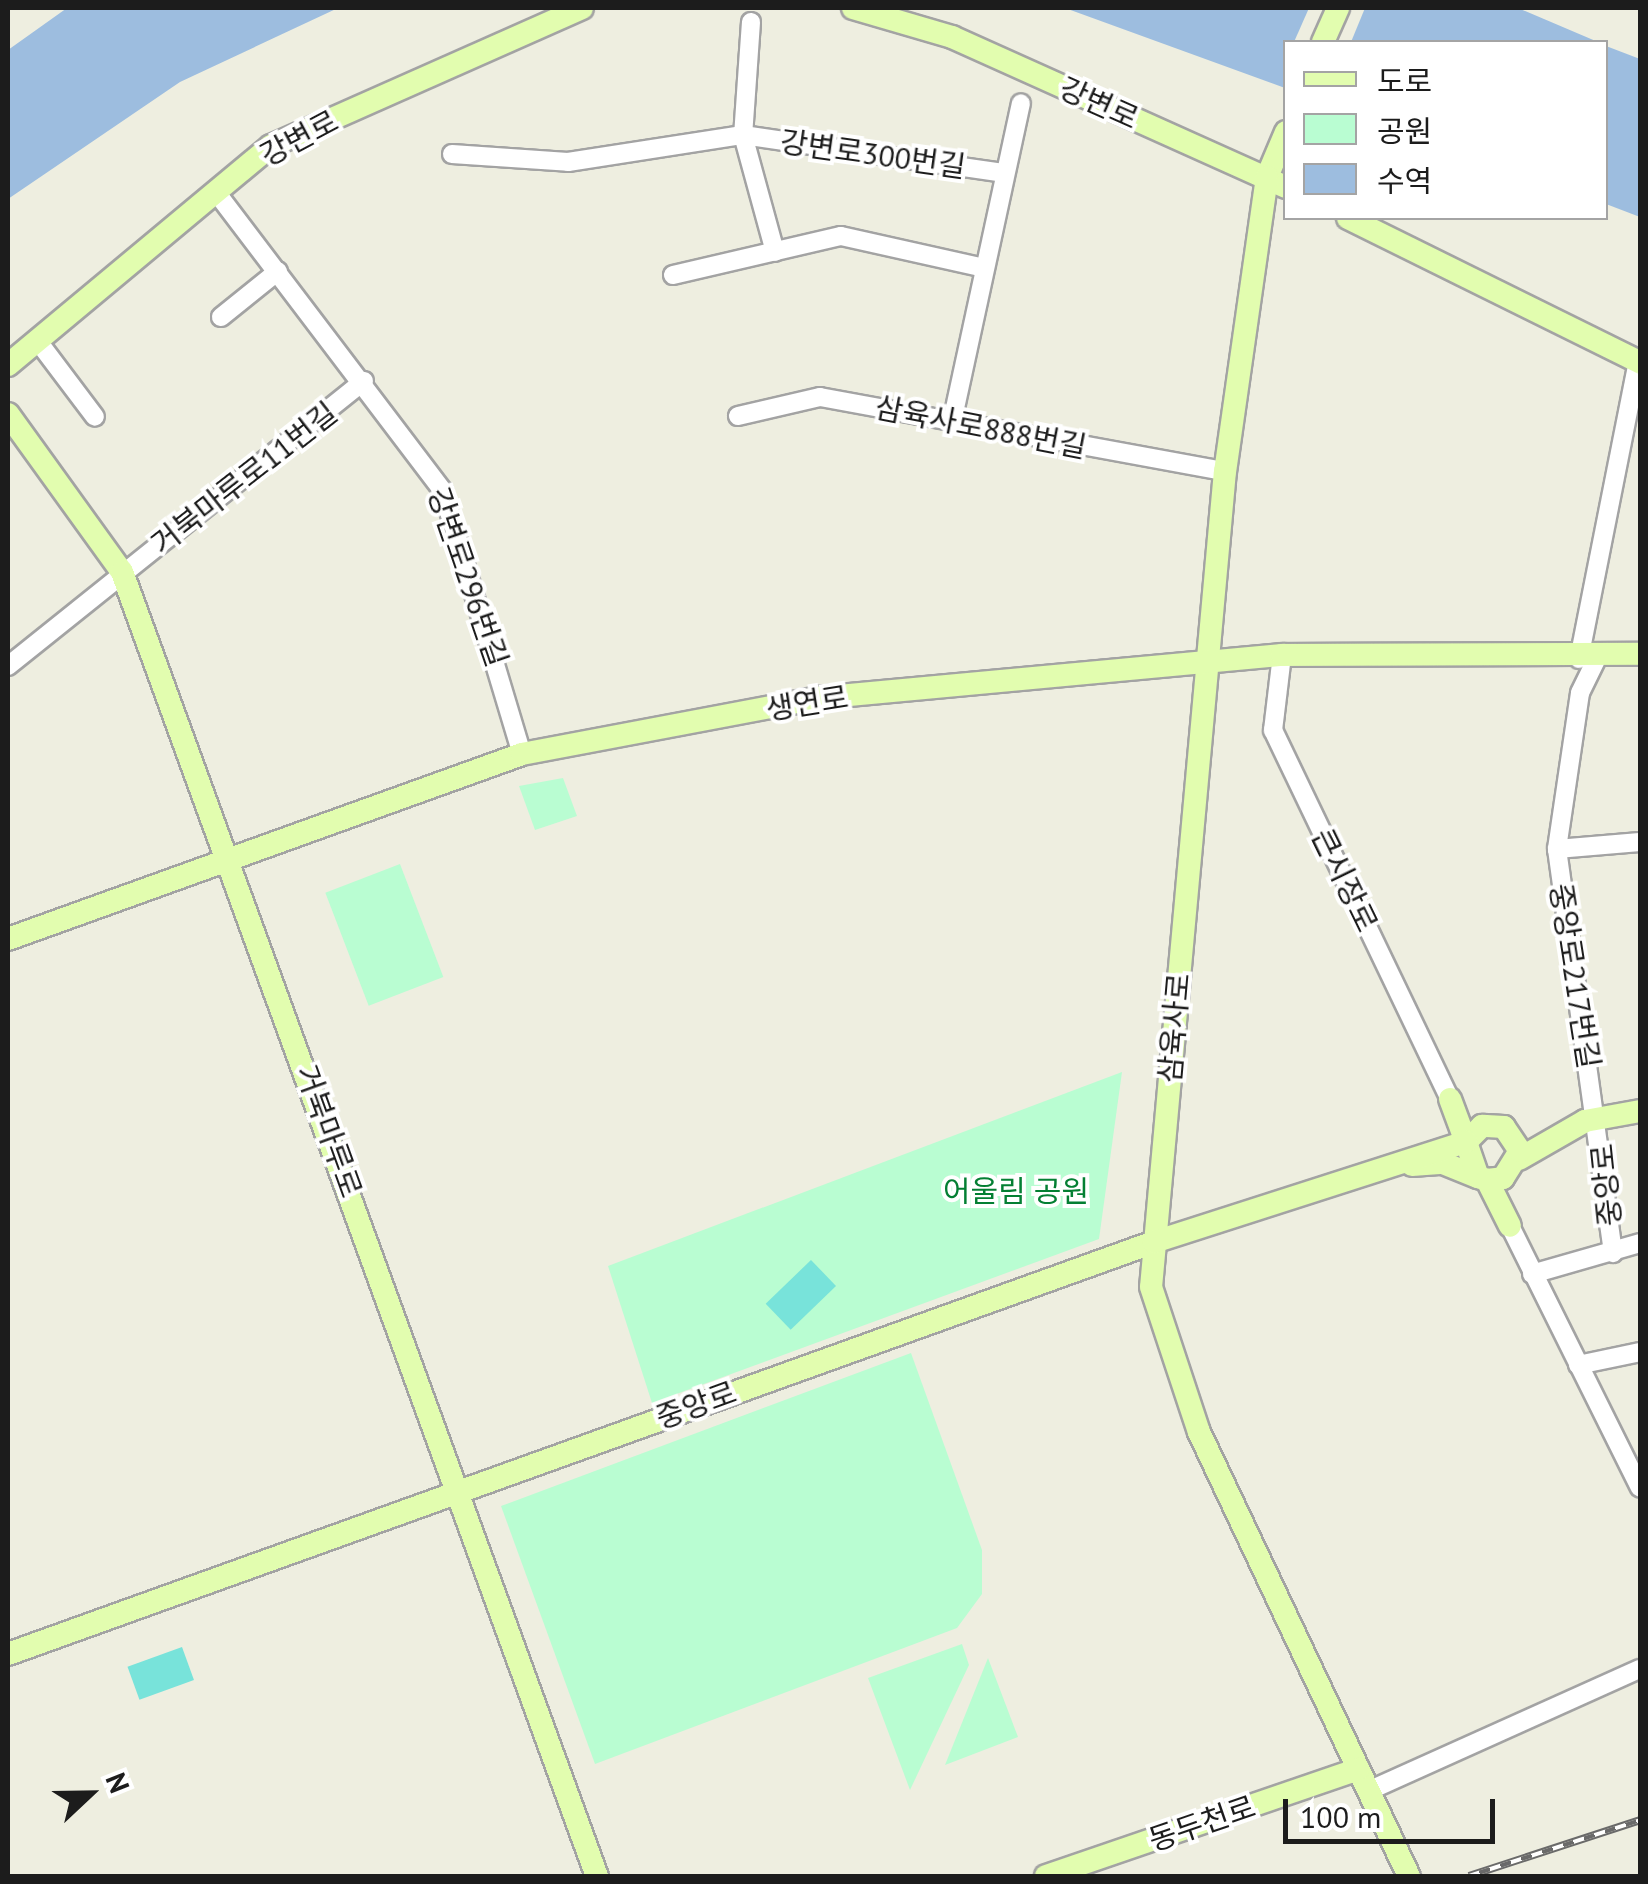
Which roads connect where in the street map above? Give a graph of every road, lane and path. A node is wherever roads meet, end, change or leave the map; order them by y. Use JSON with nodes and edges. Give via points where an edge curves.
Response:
{"nodes":[{"id":1,"x":582,"y":8,"type":"edge"},
{"id":2,"x":854,"y":8,"type":"edge"},
{"id":3,"x":1338,"y":8,"type":"edge"},
{"id":4,"x":752,"y":22,"type":"dead end"},
{"id":5,"x":1325,"y":40,"type":"edge"},
{"id":6,"x":1022,"y":104,"type":"dead end"},
{"id":7,"x":744,"y":134,"type":"junction"},
{"id":8,"x":1281,"y":143,"type":"edge"},
{"id":9,"x":452,"y":154,"type":"dead end"},
{"id":10,"x":1003,"y":173,"type":"junction"},
{"id":11,"x":1276,"y":182,"type":"edge"},
{"id":12,"x":216,"y":192,"type":"junction"},
{"id":13,"x":1352,"y":220,"type":"edge"},
{"id":14,"x":774,"y":252,"type":"junction"},
{"id":15,"x":984,"y":268,"type":"junction"},
{"id":16,"x":278,"y":271,"type":"junction"},
{"id":17,"x":673,"y":275,"type":"dead end"},
{"id":18,"x":220,"y":316,"type":"dead end"},
{"id":19,"x":37,"y":340,"type":"junction"},
{"id":20,"x":1639,"y":361,"type":"edge"},
{"id":21,"x":8,"y":365,"type":"edge"},
{"id":22,"x":364,"y":381,"type":"junction"},
{"id":23,"x":8,"y":414,"type":"edge"},
{"id":24,"x":95,"y":416,"type":"dead end"},
{"id":25,"x":738,"y":416,"type":"dead end"},
{"id":26,"x":952,"y":422,"type":"junction"},
{"id":27,"x":1225,"y":471,"type":"junction"},
{"id":28,"x":122,"y":572,"type":"junction"},
{"id":29,"x":1640,"y":654,"type":"edge"},
{"id":30,"x":1282,"y":655,"type":"junction"},
{"id":31,"x":1588,"y":658,"type":"junction"},
{"id":32,"x":1208,"y":660,"type":"junction"},
{"id":33,"x":8,"y":666,"type":"edge"},
{"id":34,"x":522,"y":754,"type":"junction"},
{"id":35,"x":1640,"y":842,"type":"edge"},
{"id":36,"x":1558,"y":850,"type":"junction"},
{"id":37,"x":230,"y":854,"type":"junction"},
{"id":38,"x":8,"y":939,"type":"edge"},
{"id":39,"x":1452,"y":1108,"type":"junction"},
{"id":40,"x":1640,"y":1110,"type":"edge"},
{"id":41,"x":1592,"y":1119,"type":"junction"},
{"id":42,"x":1510,"y":1131,"type":"junction"},
{"id":43,"x":1474,"y":1134,"type":"junction"},
{"id":44,"x":1430,"y":1149,"type":"junction"},
{"id":45,"x":1519,"y":1159,"type":"junction"},
{"id":46,"x":1388,"y":1166,"type":"junction"},
{"id":47,"x":1490,"y":1178,"type":"junction"},
{"id":48,"x":1510,"y":1226,"type":"joint"},
{"id":49,"x":1154,"y":1242,"type":"junction"},
{"id":50,"x":1640,"y":1243,"type":"edge"},
{"id":51,"x":1612,"y":1252,"type":"junction"},
{"id":52,"x":1532,"y":1274,"type":"junction"},
{"id":53,"x":1640,"y":1352,"type":"edge"},
{"id":54,"x":1578,"y":1366,"type":"junction"},
{"id":55,"x":1640,"y":1488,"type":"edge"},
{"id":56,"x":458,"y":1490,"type":"junction"},
{"id":57,"x":8,"y":1654,"type":"edge"},
{"id":58,"x":1640,"y":1670,"type":"edge"},
{"id":59,"x":1363,"y":1780,"type":"junction"},
{"id":60,"x":596,"y":1876,"type":"edge"},
{"id":61,"x":1046,"y":1876,"type":"edge"},
{"id":62,"x":1408,"y":1876,"type":"edge"}],
"edges":[{"from":1,"to":12,"type":"street","name":"강변로","via":[[271,146]]},
{"from":2,"to":11,"type":"street","name":"강변로","via":[[952,37]]},
{"from":3,"to":5,"type":"street"},
{"from":4,"to":7,"type":"street","name":"강변로300번길"},
{"from":6,"to":10,"type":"street"},
{"from":7,"to":9,"type":"street","name":"강변로300번길","via":[[568,162]]},
{"from":7,"to":10,"type":"street","name":"강변로300번길"},
{"from":7,"to":14,"type":"street"},
{"from":8,"to":11,"type":"street","name":"삼육사로"},
{"from":10,"to":15,"type":"street"},
{"from":11,"to":27,"type":"street","name":"삼육사로"},
{"from":12,"to":16,"type":"street","name":"강변로296번길"},
{"from":12,"to":19,"type":"street","name":"강변로"},
{"from":13,"to":20,"type":"street"},
{"from":14,"to":15,"type":"street","via":[[841,236]]},
{"from":14,"to":17,"type":"street"},
{"from":15,"to":26,"type":"street"},
{"from":16,"to":18,"type":"street"},
{"from":16,"to":22,"type":"street","name":"강변로296번길"},
{"from":19,"to":21,"type":"street","name":"강변로"},
{"from":19,"to":24,"type":"street"},
{"from":20,"to":31,"type":"street","name":"중앙로217번길"},
{"from":22,"to":28,"type":"street","name":"거북마루로11번길"},
{"from":22,"to":34,"type":"street","name":"강변로296번길","via":[[443,491]]},
{"from":23,"to":28,"type":"street","name":"거북마루로"},
{"from":25,"to":26,"type":"street","name":"삼육사로888번길","via":[[820,398]]},
{"from":26,"to":27,"type":"street","name":"삼육사로888번길"},
{"from":27,"to":32,"type":"street","name":"삼육사로"},
{"from":28,"to":33,"type":"street","name":"거북마루로11번길"},
{"from":28,"to":37,"type":"street","name":"거북마루로"},
{"from":29,"to":31,"type":"street","name":"생연로"},
{"from":30,"to":31,"type":"street","name":"생연로"},
{"from":30,"to":32,"type":"street","name":"생연로"},
{"from":30,"to":39,"type":"street","name":"큰시장로","via":[[1273,730]]},
{"from":31,"to":36,"type":"street","name":"중앙로217번길"},
{"from":32,"to":34,"type":"street","name":"생연로","via":[[817,698]]},
{"from":32,"to":49,"type":"street","name":"삼육사로"},
{"from":34,"to":37,"type":"street","name":"생연로"},
{"from":35,"to":36,"type":"street"},
{"from":36,"to":41,"type":"street","name":"중앙로217번길"},
{"from":37,"to":38,"type":"street","name":"생연로"},
{"from":37,"to":56,"type":"street","name":"거북마루로"},
{"from":39,"to":43,"type":"street"},
{"from":39,"to":44,"type":"street"},
{"from":40,"to":41,"type":"street","name":"중앙로"},
{"from":41,"to":42,"type":"street"},
{"from":41,"to":45,"type":"street"},
{"from":41,"to":51,"type":"street","name":"중앙로"},
{"from":42,"to":43,"type":"street"},
{"from":42,"to":45,"type":"street"},
{"from":43,"to":44,"type":"street"},
{"from":43,"to":47,"type":"street"},
{"from":44,"to":46,"type":"street"},
{"from":45,"to":47,"type":"street"},
{"from":46,"to":47,"type":"street","via":[[1443,1162]]},
{"from":46,"to":49,"type":"street","name":"중앙로"},
{"from":47,"to":48,"type":"street"},
{"from":48,"to":52,"type":"street"},
{"from":49,"to":56,"type":"street","name":"중앙로"},
{"from":49,"to":59,"type":"street","name":"삼육사로","via":[[1152,1288],[1199,1432]]},
{"from":50,"to":51,"type":"street"},
{"from":51,"to":52,"type":"street"},
{"from":52,"to":54,"type":"street"},
{"from":53,"to":54,"type":"street"},
{"from":54,"to":55,"type":"street"},
{"from":56,"to":57,"type":"street","name":"중앙로"},
{"from":56,"to":60,"type":"street","name":"거북마루로"},
{"from":58,"to":59,"type":"street","name":"동두천로"},
{"from":59,"to":61,"type":"street","name":"동두천로"},
{"from":59,"to":62,"type":"street","name":"삼육사로"}]}
